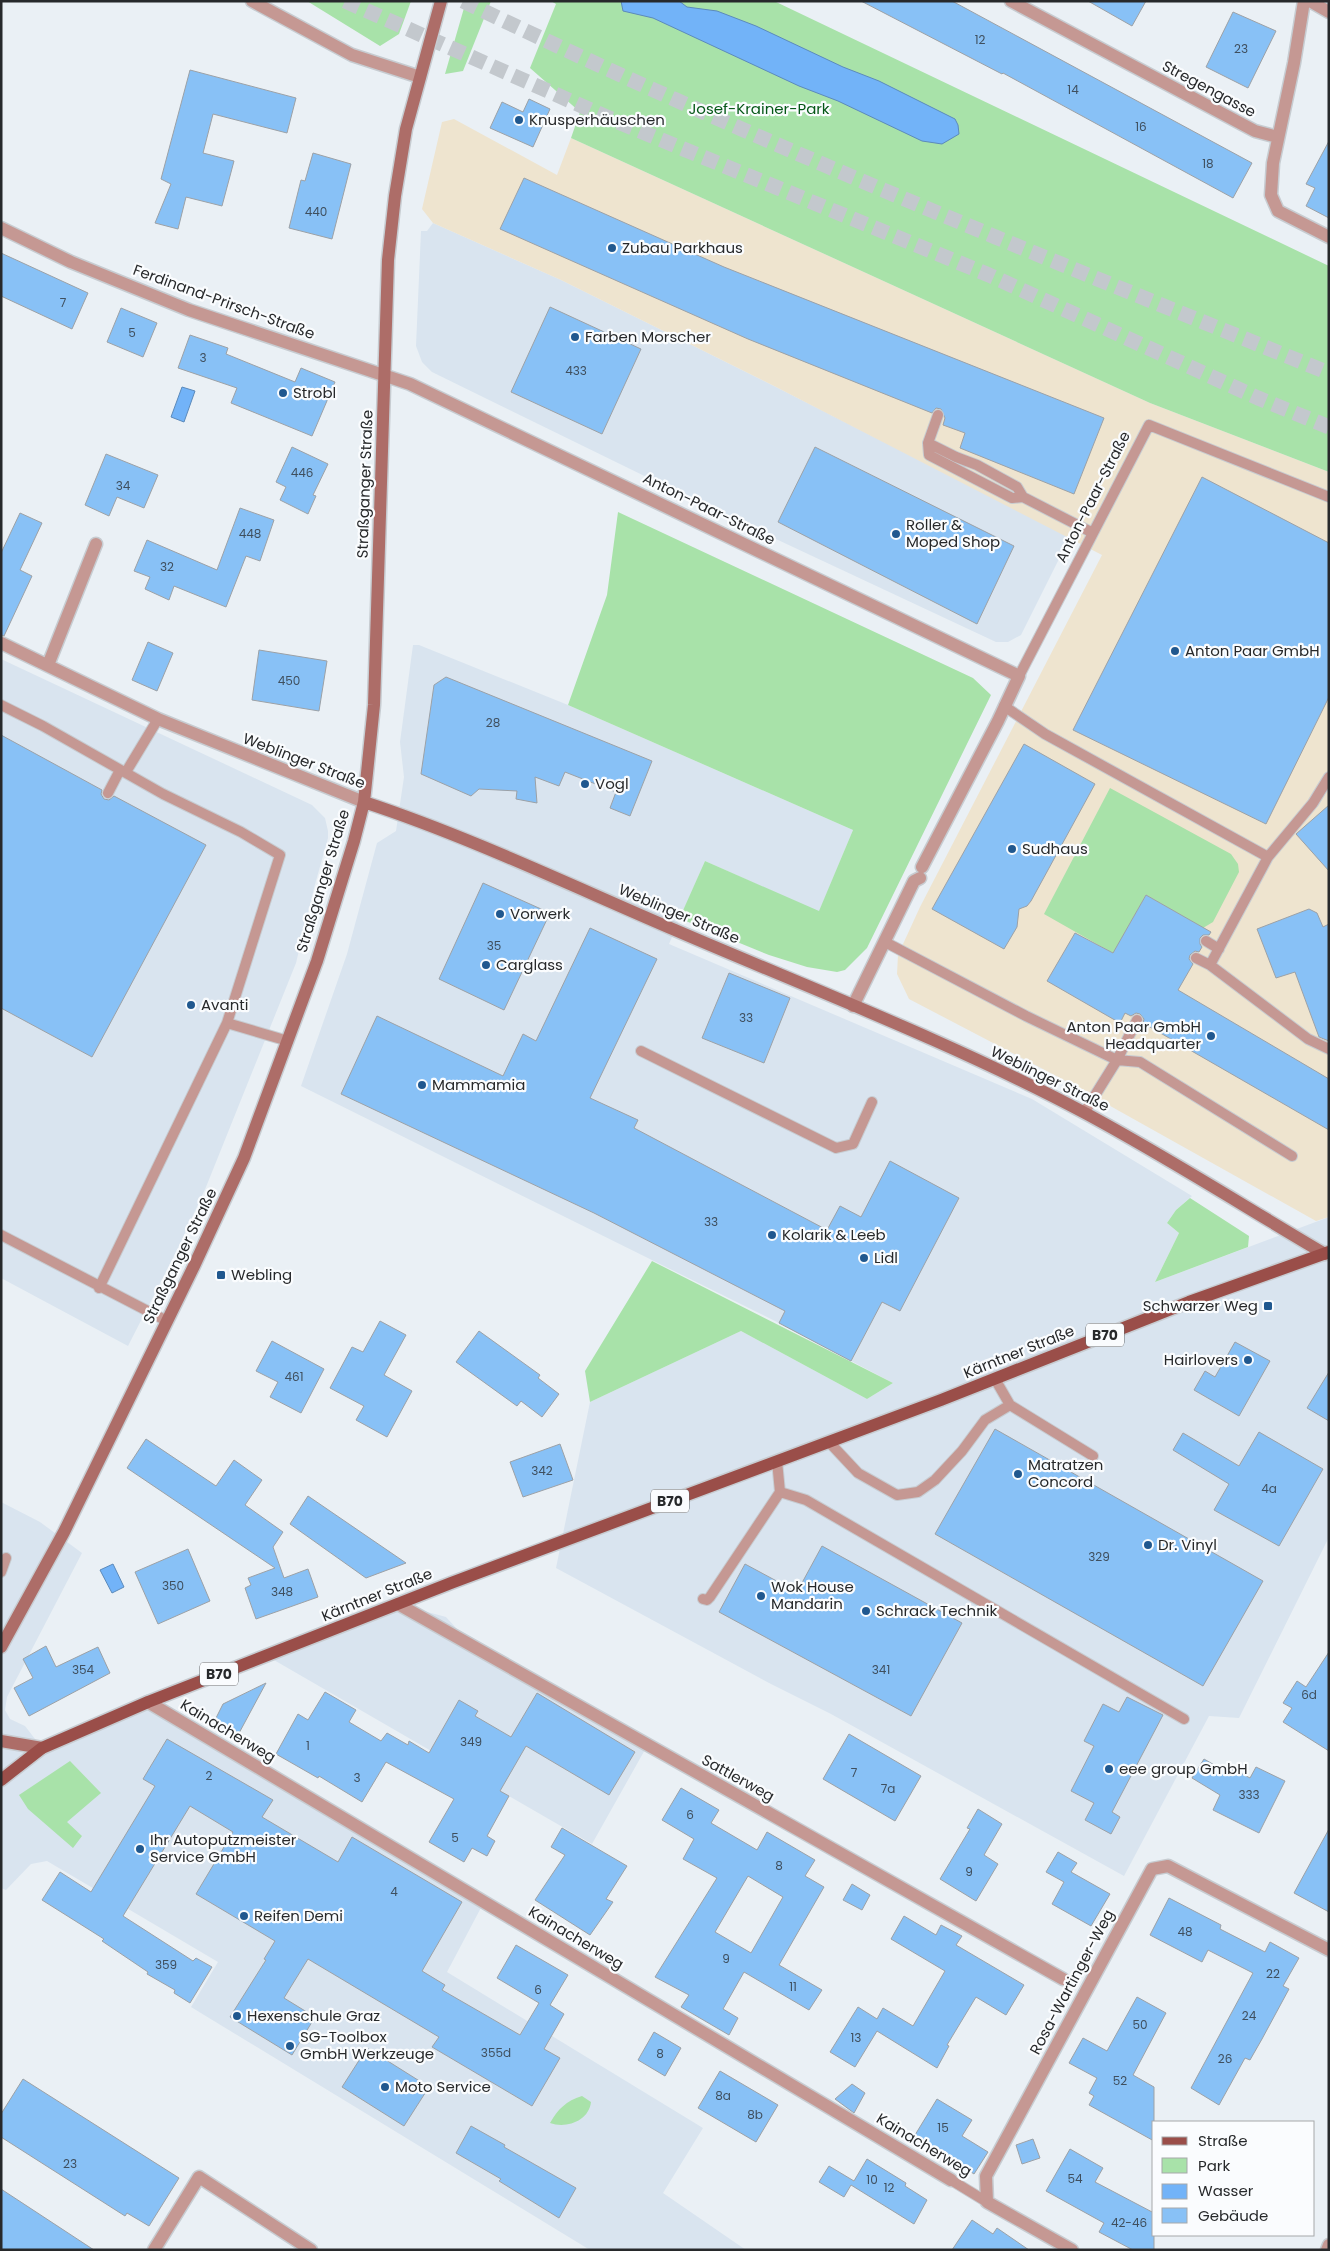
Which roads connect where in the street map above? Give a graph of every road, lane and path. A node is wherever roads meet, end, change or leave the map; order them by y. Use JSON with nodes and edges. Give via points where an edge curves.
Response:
{"nodes":[{"id":1,"x":252,"y":1,"type":"edge"},
{"id":2,"x":441,"y":1,"type":"edge"},
{"id":3,"x":1011,"y":1,"type":"edge"},
{"id":4,"x":1304,"y":1,"type":"edge"},
{"id":5,"x":1310,"y":1,"type":"edge"},
{"id":6,"x":1329,"y":12,"type":"edge"},
{"id":7,"x":420,"y":77,"type":"junction"},
{"id":8,"x":1278,"y":137,"type":"junction"},
{"id":9,"x":1,"y":228,"type":"edge"},
{"id":10,"x":1329,"y":237,"type":"edge"},
{"id":11,"x":384,"y":375,"type":"junction"},
{"id":12,"x":938,"y":415,"type":"dead end"},
{"id":13,"x":928,"y":443,"type":"junction"},
{"id":14,"x":1023,"y":497,"type":"junction"},
{"id":15,"x":1329,"y":497,"type":"edge"},
{"id":16,"x":1094,"y":533,"type":"junction"},
{"id":17,"x":96,"y":544,"type":"dead end"},
{"id":18,"x":1,"y":643,"type":"edge"},
{"id":19,"x":48,"y":665,"type":"junction"},
{"id":20,"x":1019,"y":676,"type":"junction"},
{"id":21,"x":1,"y":704,"type":"edge"},
{"id":22,"x":1004,"y":706,"type":"junction"},
{"id":23,"x":158,"y":719,"type":"junction"},
{"id":24,"x":123,"y":771,"type":"junction"},
{"id":25,"x":1329,"y":777,"type":"edge"},
{"id":26,"x":108,"y":793,"type":"dead end"},
{"id":27,"x":364,"y":802,"type":"junction"},
{"id":28,"x":1268,"y":857,"type":"junction"},
{"id":29,"x":1206,"y":941,"type":"dead end"},
{"id":30,"x":885,"y":942,"type":"junction"},
{"id":31,"x":1219,"y":949,"type":"junction"},
{"id":32,"x":1196,"y":958,"type":"dead end"},
{"id":33,"x":1210,"y":965,"type":"junction"},
{"id":34,"x":853,"y":1006,"type":"junction"},
{"id":35,"x":1137,"y":1020,"type":"dead end"},
{"id":36,"x":227,"y":1023,"type":"junction"},
{"id":37,"x":288,"y":1041,"type":"junction"},
{"id":38,"x":1329,"y":1049,"type":"edge"},
{"id":39,"x":641,"y":1051,"type":"dead end"},
{"id":40,"x":1117,"y":1060,"type":"junction"},
{"id":41,"x":872,"y":1102,"type":"dead end"},
{"id":42,"x":1084,"y":1113,"type":"junction"},
{"id":43,"x":1292,"y":1156,"type":"dead end"},
{"id":44,"x":1,"y":1235,"type":"edge"},
{"id":45,"x":1328,"y":1254,"type":"edge"},
{"id":46,"x":99,"y":1288,"type":"junction"},
{"id":47,"x":167,"y":1321,"type":"junction"},
{"id":48,"x":995,"y":1379,"type":"junction"},
{"id":49,"x":1010,"y":1405,"type":"junction"},
{"id":50,"x":829,"y":1442,"type":"junction"},
{"id":51,"x":1093,"y":1456,"type":"dead end"},
{"id":52,"x":777,"y":1461,"type":"junction"},
{"id":53,"x":780,"y":1492,"type":"junction"},
{"id":54,"x":6,"y":1558,"type":"dead end"},
{"id":55,"x":1,"y":1572,"type":"edge"},
{"id":56,"x":702,"y":1599,"type":"dead end"},
{"id":57,"x":398,"y":1604,"type":"junction"},
{"id":58,"x":1,"y":1647,"type":"edge"},
{"id":59,"x":148,"y":1702,"type":"junction"},
{"id":60,"x":1184,"y":1719,"type":"dead end"},
{"id":61,"x":1,"y":1741,"type":"edge"},
{"id":62,"x":42,"y":1748,"type":"junction"},
{"id":63,"x":1,"y":1780,"type":"edge"},
{"id":64,"x":1329,"y":1950,"type":"edge"},
{"id":65,"x":1063,"y":1979,"type":"dead end"},
{"id":66,"x":951,"y":2180,"type":"joint"},
{"id":67,"x":987,"y":2202,"type":"junction"},
{"id":68,"x":1329,"y":2245,"type":"edge"},
{"id":69,"x":154,"y":2250,"type":"edge"},
{"id":70,"x":311,"y":2250,"type":"edge"},
{"id":71,"x":1072,"y":2250,"type":"edge"},
{"id":72,"x":1327,"y":2250,"type":"edge"}],
"edges":[{"from":1,"to":7,"type":"street","via":[[352,55]]},
{"from":2,"to":7,"type":"street","name":"Straßganger Straße"},
{"from":3,"to":8,"type":"street","name":"Stregengasse","via":[[1255,131]]},
{"from":4,"to":8,"type":"street"},
{"from":5,"to":6,"type":"street"},
{"from":7,"to":11,"type":"street","name":"Straßganger Straße","via":[[406,129],[395,196],[388,260]]},
{"from":8,"to":10,"type":"street","via":[[1271,176],[1273,203],[1278,211]]},
{"from":9,"to":11,"type":"street","name":"Ferdinand-Prirsch-Straße","via":[[71,262],[189,310]]},
{"from":11,"to":20,"type":"street","name":"Anton-Paar-Straße","via":[[472,411]]},
{"from":11,"to":27,"type":"street","name":"Straßganger Straße","via":[[374,705]]},
{"from":12,"to":13,"type":"lane"},
{"from":13,"to":14,"type":"lane","via":[[956,457],[976,460],[1017,487]]},
{"from":13,"to":14,"type":"lane","via":[[929,455],[936,459],[1012,498]]},
{"from":14,"to":16,"type":"lane"},
{"from":15,"to":16,"type":"lane","name":"Anton-Paar-Straße","via":[[1149,426]]},
{"from":16,"to":20,"type":"lane","name":"Anton-Paar-Straße"},
{"from":17,"to":19,"type":"street"},
{"from":18,"to":19,"type":"street","name":"Weblinger Straße"},
{"from":19,"to":23,"type":"street","name":"Weblinger Straße"},
{"from":20,"to":22,"type":"street","name":"Anton-Paar-Straße"},
{"from":21,"to":24,"type":"lane"},
{"from":22,"to":28,"type":"lane","via":[[1045,734]]},
{"from":22,"to":30,"type":"street","name":"Anton-Paar-Straße"},
{"from":23,"to":24,"type":"lane"},
{"from":23,"to":27,"type":"street","name":"Weblinger Straße"},
{"from":24,"to":26,"type":"lane"},
{"from":24,"to":36,"type":"lane","via":[[280,855]]},
{"from":25,"to":28,"type":"lane","via":[[1313,803]]},
{"from":27,"to":34,"type":"street","name":"Weblinger Straße","via":[[482,847]]},
{"from":27,"to":37,"type":"street","name":"Straßganger Straße","via":[[328,930]]},
{"from":28,"to":31,"type":"lane"},
{"from":29,"to":31,"type":"lane"},
{"from":30,"to":34,"type":"street","name":"Anton-Paar-Straße"},
{"from":30,"to":40,"type":"lane"},
{"from":31,"to":33,"type":"lane"},
{"from":32,"to":33,"type":"lane"},
{"from":33,"to":38,"type":"lane","via":[[1308,1039]]},
{"from":34,"to":42,"type":"street","name":"Weblinger Straße"},
{"from":35,"to":40,"type":"lane"},
{"from":36,"to":37,"type":"lane"},
{"from":36,"to":46,"type":"lane"},
{"from":37,"to":47,"type":"street","name":"Straßganger Straße","via":[[244,1158]]},
{"from":39,"to":41,"type":"lane","via":[[836,1148],[853,1144]]},
{"from":40,"to":42,"type":"lane"},
{"from":40,"to":43,"type":"lane","via":[[1140,1062]]},
{"from":42,"to":45,"type":"street","name":"Weblinger Straße"},
{"from":44,"to":46,"type":"lane"},
{"from":45,"to":48,"type":"main road","name":"Kärntner Straße","number":"B70","via":[[1189,1302]]},
{"from":46,"to":47,"type":"lane"},
{"from":47,"to":58,"type":"street","name":"Straßganger Straße","via":[[64,1532]]},
{"from":48,"to":49,"type":"lane"},
{"from":48,"to":50,"type":"main road","name":"Kärntner Straße","number":"B70"},
{"from":49,"to":50,"type":"lane","via":[[985,1420],[942,1473],[918,1492],[898,1495],[858,1473]]},
{"from":49,"to":51,"type":"lane"},
{"from":50,"to":52,"type":"main road","name":"Kärntner Straße","number":"B70"},
{"from":52,"to":53,"type":"lane"},
{"from":52,"to":57,"type":"main road","name":"Kärntner Straße","number":"B70"},
{"from":53,"to":56,"type":"lane","via":[[710,1598]]},
{"from":53,"to":60,"type":"lane","via":[[806,1500]]},
{"from":54,"to":55,"type":"lane"},
{"from":57,"to":59,"type":"main road","name":"Kärntner Straße","number":"B70"},
{"from":57,"to":65,"type":"street","name":"Sattlerweg"},
{"from":59,"to":62,"type":"main road","name":"Kärntner Straße","number":"B70"},
{"from":59,"to":66,"type":"street","name":"Kainacherweg"},
{"from":61,"to":62,"type":"street"},
{"from":62,"to":63,"type":"main road","name":"Kärntner Straße","number":"B70"},
{"from":64,"to":67,"type":"street","name":"Rosa-Wartinger-Weg","via":[[1168,1866],[1152,1869],[986,2176]]},
{"from":66,"to":67,"type":"lane","name":"Kainacherweg"},
{"from":67,"to":71,"type":"street"},
{"from":68,"to":72,"type":"street"},
{"from":69,"to":70,"type":"street","via":[[199,2177]]}]}
